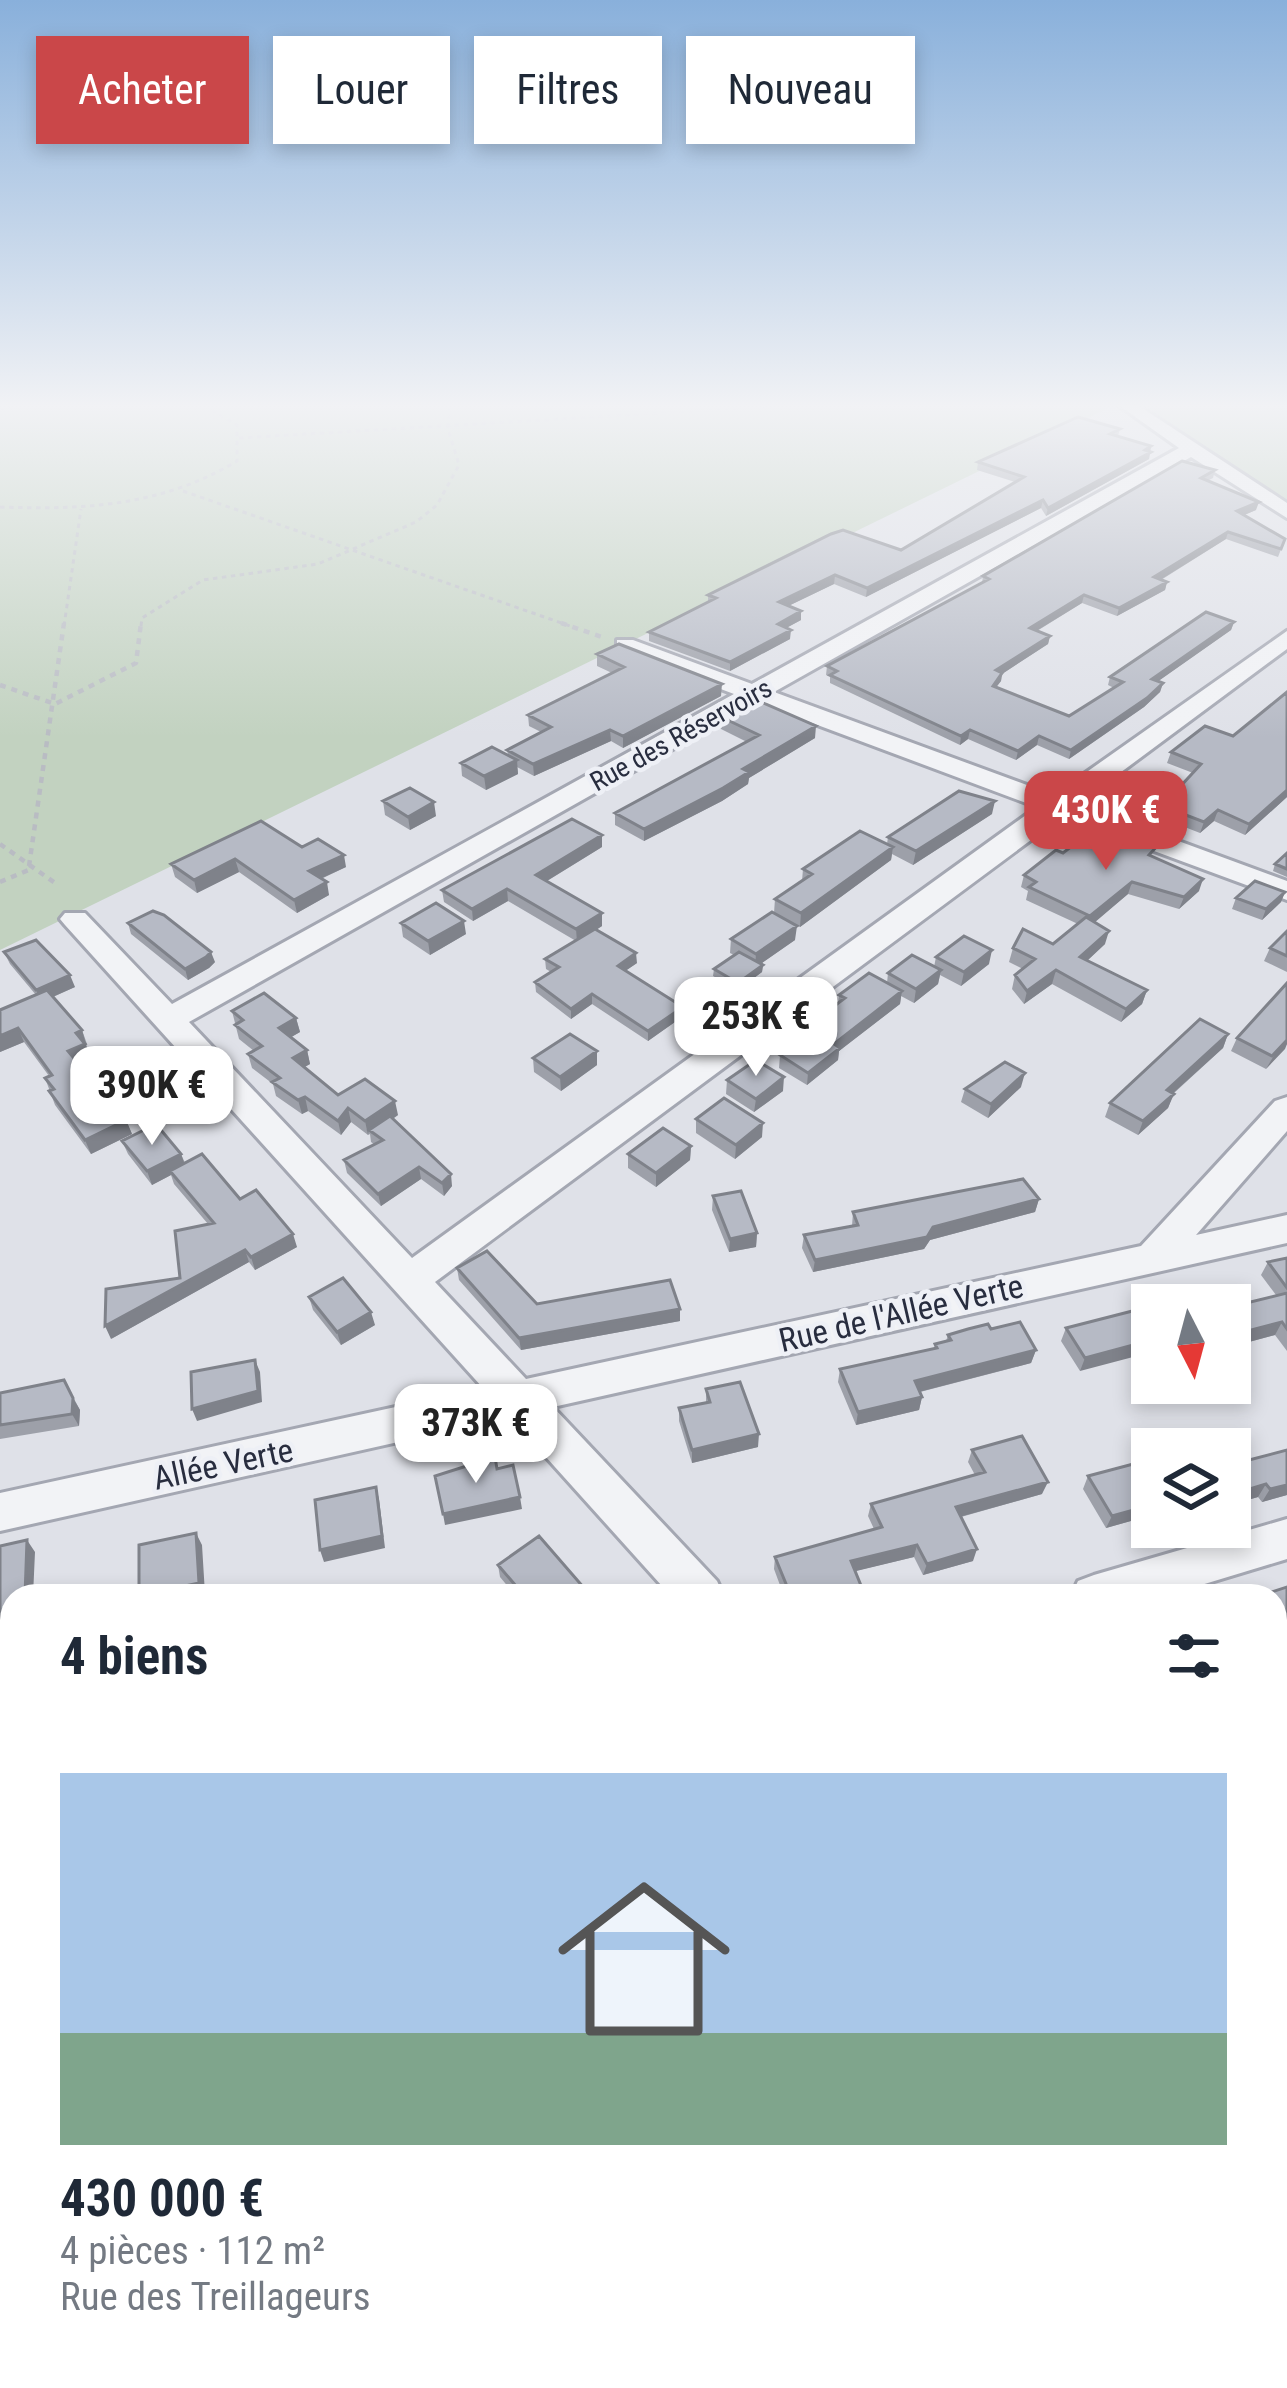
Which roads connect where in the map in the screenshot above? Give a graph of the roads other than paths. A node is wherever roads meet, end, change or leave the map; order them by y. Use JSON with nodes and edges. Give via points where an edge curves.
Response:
{"nodes":[{"id":1,"x":1073,"y":515,"type":"edge"},
{"id":2,"x":1287,"y":638,"type":"edge"},
{"id":3,"x":625,"y":645,"type":"edge"},
{"id":4,"x":755,"y":694,"type":"junction"},
{"id":5,"x":1058,"y":806,"type":"junction"},
{"id":6,"x":1287,"y":891,"type":"edge"},
{"id":7,"x":76,"y":919,"type":"dead end"},
{"id":8,"x":169,"y":1019,"type":"junction"},
{"id":9,"x":1287,"y":1109,"type":"edge"},
{"id":10,"x":1287,"y":1229,"type":"edge"},
{"id":11,"x":1154,"y":1257,"type":"junction"},
{"id":12,"x":409,"y":1281,"type":"junction"},
{"id":13,"x":515,"y":1400,"type":"junction"},
{"id":14,"x":0,"y":1512,"type":"edge"},
{"id":15,"x":1287,"y":1540,"type":"edge"},
{"id":16,"x":690,"y":1584,"type":"edge"},
{"id":17,"x":1135,"y":1584,"type":"edge"}],
"edges":[{"from":1,"to":4,"type":"street","name":"Rue des Réservoirs"},
{"from":2,"to":5,"type":"street"},
{"from":3,"to":4,"type":"street"},
{"from":4,"to":5,"type":"street"},
{"from":4,"to":8,"type":"street","name":"Rue des Réservoirs"},
{"from":5,"to":6,"type":"street"},
{"from":5,"to":12,"type":"street"},
{"from":7,"to":8,"type":"street"},
{"from":8,"to":12,"type":"street"},
{"from":9,"to":11,"type":"street"},
{"from":10,"to":11,"type":"street","name":"Rue de l'Allée Verte"},
{"from":11,"to":13,"type":"street","name":"Rue de l'Allée Verte"},
{"from":12,"to":13,"type":"street"},
{"from":13,"to":14,"type":"street","name":"Allée Verte"},
{"from":13,"to":16,"type":"street"},
{"from":15,"to":17,"type":"street"}]}
